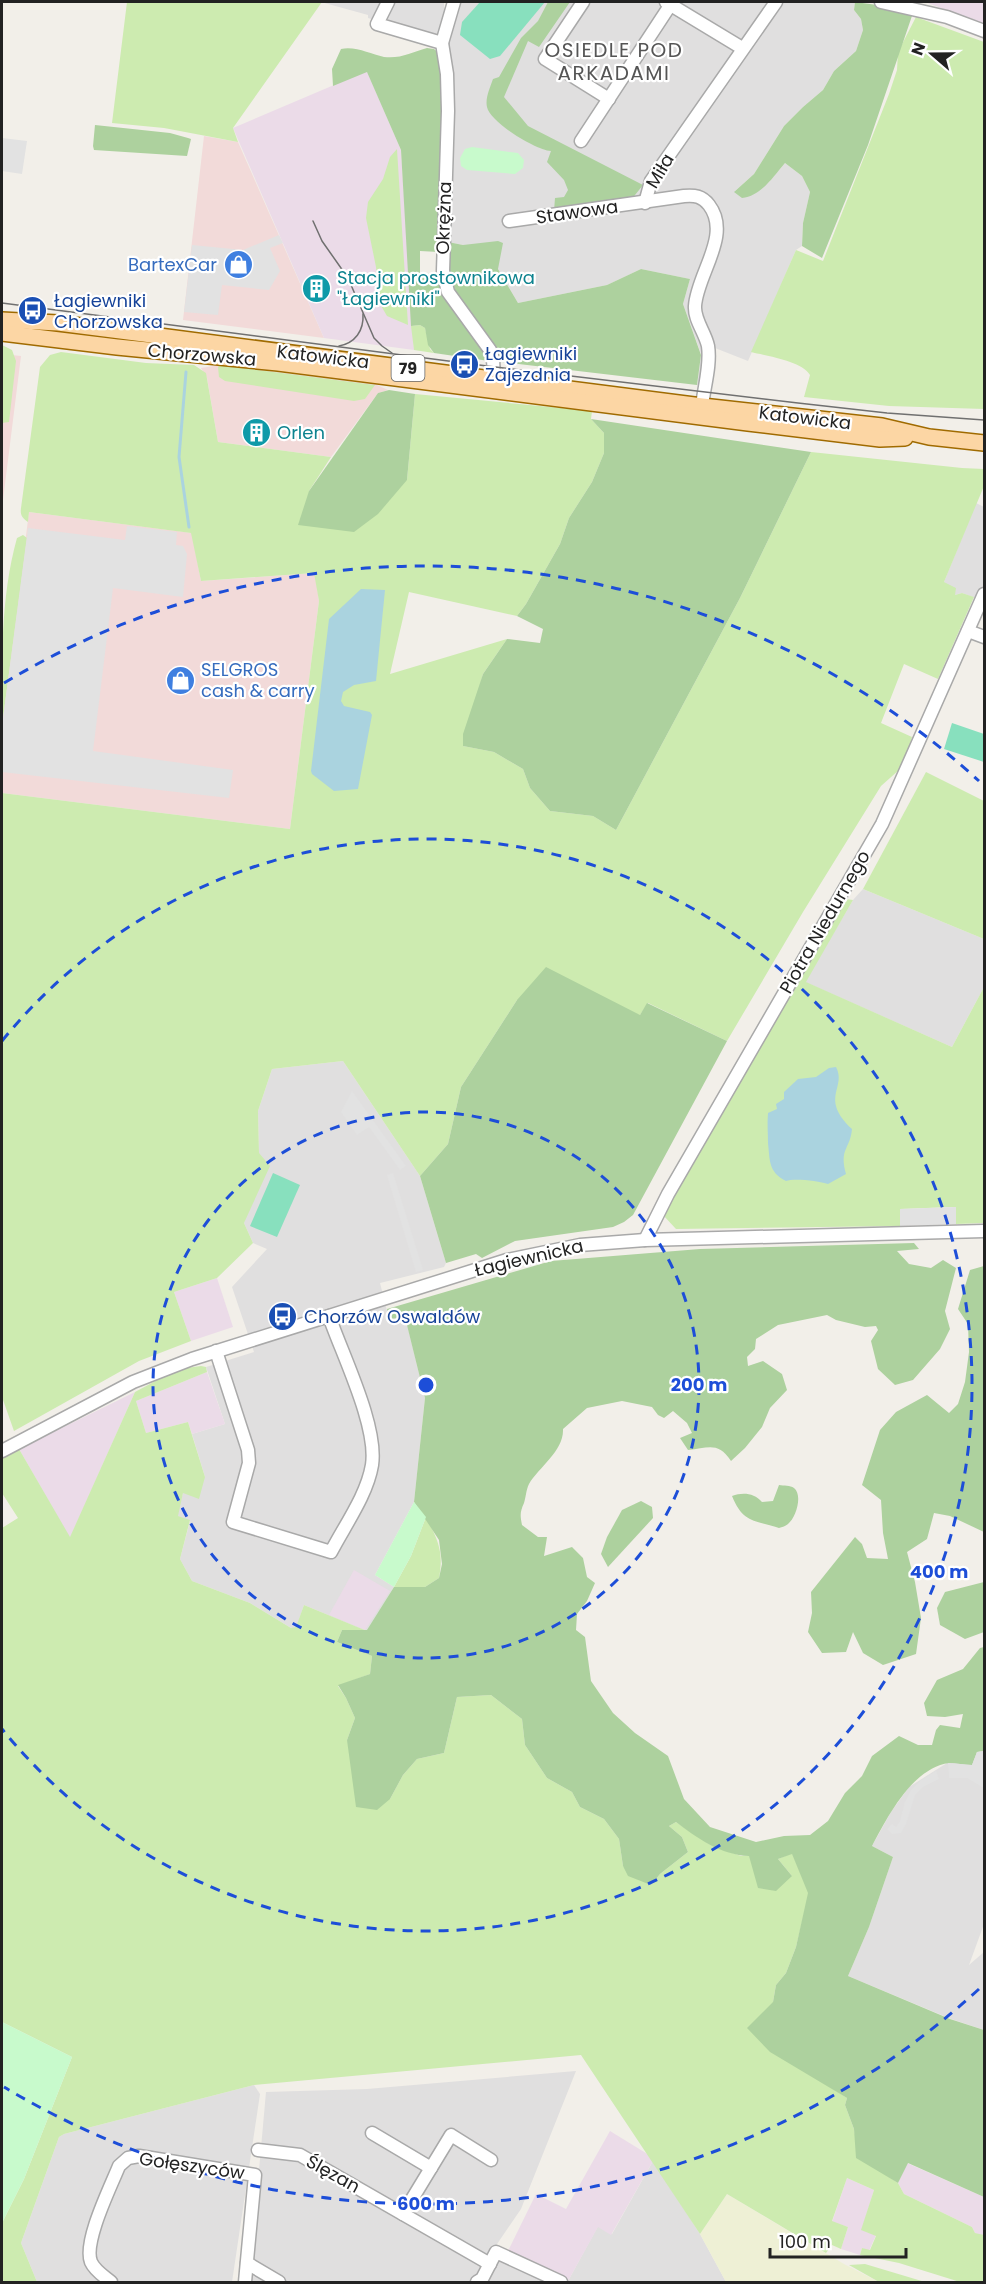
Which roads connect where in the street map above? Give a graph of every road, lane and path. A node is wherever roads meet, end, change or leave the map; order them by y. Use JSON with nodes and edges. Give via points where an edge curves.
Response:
{"nodes":[{"id":1,"x":388,"y":2,"type":"edge"},
{"id":2,"x":454,"y":2,"type":"edge"},
{"id":3,"x":583,"y":2,"type":"edge"},
{"id":4,"x":776,"y":2,"type":"edge"},
{"id":5,"x":881,"y":2,"type":"edge"},
{"id":6,"x":669,"y":3,"type":"edge"},
{"id":7,"x":984,"y":31,"type":"edge"},
{"id":8,"x":442,"y":43,"type":"junction"},
{"id":9,"x":742,"y":48,"type":"junction"},
{"id":10,"x":609,"y":99,"type":"junction"},
{"id":11,"x":581,"y":141,"type":"dead end"},
{"id":12,"x":645,"y":203,"type":"junction"},
{"id":13,"x":509,"y":221,"type":"dead end"},
{"id":14,"x":2,"y":320,"type":"edge"},
{"id":15,"x":2,"y":333,"type":"edge"},
{"id":16,"x":494,"y":379,"type":"junction"},
{"id":17,"x":473,"y":388,"type":"joint"},
{"id":18,"x":702,"y":405,"type":"junction"},
{"id":19,"x":929,"y":437,"type":"junction"},
{"id":20,"x":984,"y":443,"type":"edge"},
{"id":21,"x":984,"y":594,"type":"edge"},
{"id":22,"x":969,"y":631,"type":"junction"},
{"id":23,"x":984,"y":637,"type":"edge"},
{"id":24,"x":984,"y":1231,"type":"edge"},
{"id":25,"x":645,"y":1240,"type":"junction"},
{"id":26,"x":329,"y":1316,"type":"junction"},
{"id":27,"x":216,"y":1351,"type":"junction"},
{"id":28,"x":2,"y":1451,"type":"edge"},
{"id":29,"x":372,"y":2133,"type":"dead end"},
{"id":30,"x":258,"y":2150,"type":"dead end"},
{"id":31,"x":491,"y":2160,"type":"dead end"},
{"id":32,"x":431,"y":2168,"type":"junction"},
{"id":33,"x":403,"y":2214,"type":"junction"},
{"id":34,"x":247,"y":2263,"type":"junction"},
{"id":35,"x":490,"y":2265,"type":"junction"},
{"id":36,"x":111,"y":2283,"type":"edge"},
{"id":37,"x":245,"y":2283,"type":"edge"},
{"id":38,"x":279,"y":2283,"type":"edge"},
{"id":39,"x":477,"y":2283,"type":"edge"},
{"id":40,"x":561,"y":2283,"type":"edge"}],
"edges":[{"from":1,"to":8,"type":"street","via":[[377,24]]},
{"from":2,"to":8,"type":"street","name":"Okrężna"},
{"from":3,"to":10,"type":"street","via":[[544,59]]},
{"from":4,"to":9,"type":"street","name":"Miła"},
{"from":5,"to":7,"type":"street","via":[[948,17]]},
{"from":6,"to":9,"type":"street"},
{"from":6,"to":10,"type":"street"},
{"from":8,"to":16,"type":"street","name":"Okrężna","via":[[448,111],[443,271],[448,292],[490,350]]},
{"from":9,"to":12,"type":"street","name":"Miła","via":[[651,181]]},
{"from":10,"to":11,"type":"street"},
{"from":12,"to":13,"type":"street","name":"Stawowa"},
{"from":12,"to":18,"type":"street","name":"Miła","via":[[697,196],[710,206],[718,224],[695,307],[708,352]]},
{"from":14,"to":16,"type":"main road","name":"Katowicka","number":"79","via":[[101,328]]},
{"from":15,"to":17,"type":"main road","name":"Chorzowska","number":"79"},
{"from":16,"to":18,"type":"main road","name":"Katowicka","number":"79"},
{"from":17,"to":19,"type":"main road","name":"Katowicka","number":"79","via":[[880,439]]},
{"from":18,"to":19,"type":"main road","name":"Katowicka","number":"79","via":[[882,426]]},
{"from":19,"to":20,"type":"main road","name":"Katowicka","number":"79"},
{"from":21,"to":22,"type":"street","name":"Piotra Niedurnego"},
{"from":22,"to":23,"type":"street"},
{"from":22,"to":25,"type":"street","name":"Piotra Niedurnego","via":[[882,824]]},
{"from":24,"to":25,"type":"street","name":"Łagiewnicka"},
{"from":25,"to":26,"type":"street","name":"Łagiewnicka","via":[[534,1253]]},
{"from":26,"to":27,"type":"street","name":"Łagiewnicka"},
{"from":26,"to":27,"type":"street","via":[[372,1443],[368,1479],[331,1552],[233,1522],[249,1463],[248,1450]]},
{"from":27,"to":28,"type":"street","name":"Łagiewnicka","via":[[156,1372]]},
{"from":29,"to":32,"type":"street"},
{"from":30,"to":33,"type":"street","name":"Ślęzan","via":[[300,2155]]},
{"from":31,"to":32,"type":"street","via":[[451,2135]]},
{"from":32,"to":33,"type":"street"},
{"from":33,"to":35,"type":"street","name":"Ślęzan"},
{"from":34,"to":36,"type":"street","name":"Gołęszyców","via":[[255,2175],[139,2156],[124,2160],[119,2166],[89,2248],[92,2264]]},
{"from":34,"to":37,"type":"street"},
{"from":34,"to":38,"type":"street"},
{"from":35,"to":39,"type":"street"},
{"from":35,"to":40,"type":"street","via":[[496,2252]]}]}
